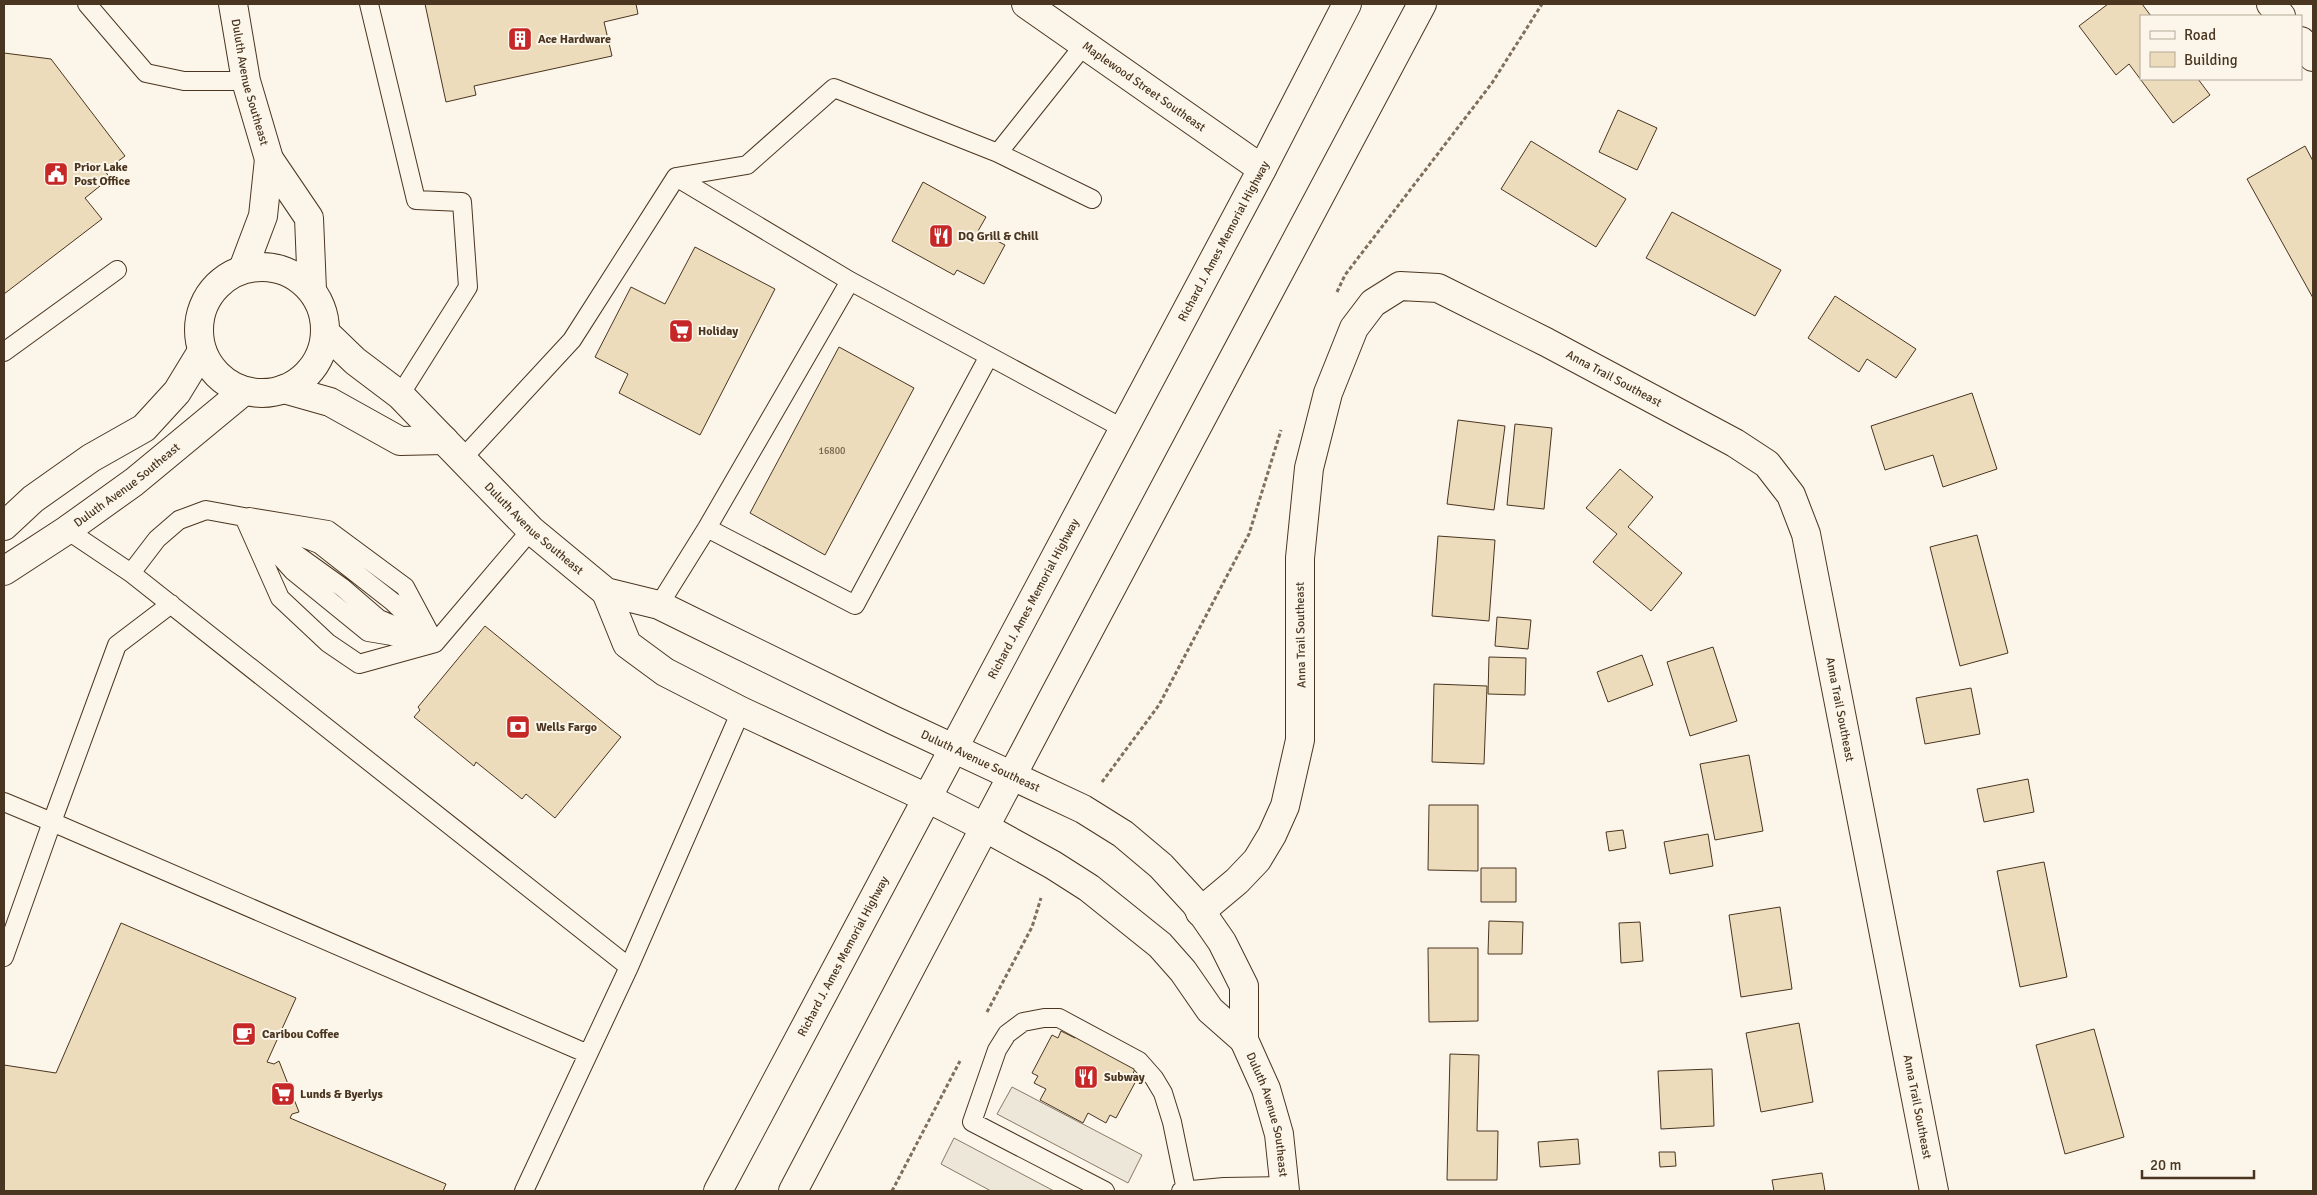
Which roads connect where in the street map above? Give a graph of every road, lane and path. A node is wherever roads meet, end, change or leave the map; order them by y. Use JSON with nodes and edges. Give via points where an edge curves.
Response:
{"nodes":[{"id":1,"x":88,"y":4,"type":"edge"},
{"id":2,"x":233,"y":4,"type":"edge"},
{"id":3,"x":369,"y":4,"type":"edge"},
{"id":4,"x":1026,"y":4,"type":"edge"},
{"id":5,"x":1347,"y":4,"type":"edge"},
{"id":6,"x":1422,"y":4,"type":"edge"},
{"id":7,"x":1542,"y":4,"type":"edge"},
{"id":8,"x":2271,"y":4,"type":"edge"},
{"id":9,"x":2280,"y":15,"type":"edge"},
{"id":10,"x":2302,"y":42,"type":"edge"},
{"id":11,"x":1084,"y":46,"type":"junction"},
{"id":12,"x":2313,"y":57,"type":"edge"},
{"id":13,"x":246,"y":82,"type":"junction"},
{"id":14,"x":998,"y":153,"type":"junction"},
{"id":15,"x":269,"y":159,"type":"junction"},
{"id":16,"x":1262,"y":169,"type":"junction"},
{"id":17,"x":676,"y":177,"type":"junction"},
{"id":18,"x":1092,"y":199,"type":"dead end"},
{"id":19,"x":243,"y":269,"type":"junction"},
{"id":20,"x":117,"y":270,"type":"dead end"},
{"id":21,"x":850,"y":281,"type":"junction"},
{"id":22,"x":312,"y":290,"type":"junction"},
{"id":23,"x":1332,"y":300,"type":"dead end"},
{"id":24,"x":326,"y":333,"type":"junction"},
{"id":25,"x":202,"y":351,"type":"junction"},
{"id":26,"x":4,"y":352,"type":"edge"},
{"id":27,"x":989,"y":356,"type":"junction"},
{"id":28,"x":284,"y":389,"type":"junction"},
{"id":29,"x":244,"y":391,"type":"junction"},
{"id":30,"x":400,"y":395,"type":"junction"},
{"id":31,"x":1283,"y":423,"type":"dead end"},
{"id":32,"x":1124,"y":429,"type":"junction"},
{"id":33,"x":453,"y":450,"type":"junction"},
{"id":34,"x":244,"y":517,"type":"junction"},
{"id":35,"x":4,"y":526,"type":"edge"},
{"id":36,"x":707,"y":528,"type":"junction"},
{"id":37,"x":67,"y":530,"type":"junction"},
{"id":38,"x":531,"y":530,"type":"junction"},
{"id":39,"x":4,"y":571,"type":"edge"},
{"id":40,"x":131,"y":573,"type":"junction"},
{"id":41,"x":606,"y":592,"type":"junction"},
{"id":42,"x":171,"y":604,"type":"junction"},
{"id":43,"x":659,"y":605,"type":"junction"},
{"id":44,"x":435,"y":643,"type":"junction"},
{"id":45,"x":741,"y":711,"type":"junction"},
{"id":46,"x":954,"y":747,"type":"junction"},
{"id":47,"x":1012,"y":775,"type":"junction"},
{"id":48,"x":928,"y":798,"type":"junction"},
{"id":49,"x":4,"y":802,"type":"edge"},
{"id":50,"x":1082,"y":809,"type":"junction"},
{"id":51,"x":52,"y":822,"type":"junction"},
{"id":52,"x":984,"y":827,"type":"junction"},
{"id":53,"x":1053,"y":865,"type":"junction"},
{"id":54,"x":1200,"y":912,"type":"junction"},
{"id":55,"x":4,"y":958,"type":"edge"},
{"id":56,"x":629,"y":967,"type":"junction"},
{"id":57,"x":986,"y":1012,"type":"dead end"},
{"id":58,"x":1244,"y":1040,"type":"junction"},
{"id":59,"x":588,"y":1054,"type":"junction"},
{"id":60,"x":964,"y":1055,"type":"dead end"},
{"id":61,"x":1285,"y":1188,"type":"edge"},
{"id":62,"x":524,"y":1191,"type":"edge"},
{"id":63,"x":718,"y":1191,"type":"edge"},
{"id":64,"x":793,"y":1191,"type":"edge"},
{"id":65,"x":892,"y":1191,"type":"edge"},
{"id":66,"x":1105,"y":1191,"type":"edge"},
{"id":67,"x":1183,"y":1191,"type":"edge"},
{"id":68,"x":1934,"y":1191,"type":"edge"}],
"edges":[{"from":1,"to":13,"type":"lane","via":[[146,73],[184,81]]},
{"from":2,"to":13,"type":"street","name":"Duluth Avenue Southeast"},
{"from":3,"to":30,"type":"lane","via":[[416,200],[462,202],[468,287]]},
{"from":4,"to":11,"type":"street","name":"Maplewood Street Southeast"},
{"from":5,"to":16,"type":"street","name":"Richard J. Ames Memorial Highway"},
{"from":6,"to":47,"type":"street"},
{"from":7,"to":23,"type":"path","via":[[1492,83],[1345,275]]},
{"from":8,"to":9,"type":"street"},
{"from":10,"to":12,"type":"street"},
{"from":11,"to":14,"type":"lane"},
{"from":11,"to":16,"type":"street","name":"Maplewood Street Southeast"},
{"from":13,"to":15,"type":"street","name":"Duluth Avenue Southeast"},
{"from":14,"to":17,"type":"lane","via":[[834,88],[747,165]]},
{"from":14,"to":18,"type":"lane"},
{"from":15,"to":19,"type":"street","name":"Duluth Avenue Southeast","via":[[263,216]]},
{"from":15,"to":22,"type":"street","name":"Duluth Avenue Southeast","via":[[309,218]]},
{"from":16,"to":32,"type":"street","name":"Richard J. Ames Memorial Highway"},
{"from":17,"to":21,"type":"lane"},
{"from":17,"to":33,"type":"lane","via":[[572,340]]},
{"from":19,"to":22,"type":"street","via":[[262,266],[281,269],[298,277]]},
{"from":19,"to":25,"type":"street","via":[[224,279],[208,299],[198,331]]},
{"from":20,"to":26,"type":"lane"},
{"from":21,"to":27,"type":"lane"},
{"from":21,"to":36,"type":"lane"},
{"from":22,"to":24,"type":"street","via":[[325,318]]},
{"from":24,"to":28,"type":"street","via":[[322,351],[313,367]]},
{"from":24,"to":30,"type":"street","name":"Duluth Avenue Southeast","via":[[355,361]]},
{"from":25,"to":29,"type":"street","via":[[226,382]]},
{"from":25,"to":35,"type":"street","via":[[177,392],[144,428],[91,458],[40,494]]},
{"from":27,"to":32,"type":"lane"},
{"from":27,"to":36,"type":"lane","via":[[855,605]]},
{"from":28,"to":29,"type":"street","via":[[264,394]]},
{"from":28,"to":33,"type":"street","via":[[330,402],[400,441]]},
{"from":29,"to":37,"type":"street","name":"Duluth Avenue Southeast","via":[[134,482]]},
{"from":30,"to":33,"type":"street","name":"Duluth Avenue Southeast"},
{"from":31,"to":50,"type":"path","via":[[1249,534],[1159,704]]},
{"from":32,"to":46,"type":"street","name":"Richard J. Ames Memorial Highway"},
{"from":33,"to":38,"type":"street","name":"Duluth Avenue Southeast"},
{"from":34,"to":40,"type":"lane","via":[[206,510],[179,520],[157,539]]},
{"from":34,"to":44,"type":"lane","via":[[343,588],[379,619]]},
{"from":34,"to":44,"type":"lane","via":[[328,530],[405,587]]},
{"from":34,"to":44,"type":"lane","via":[[280,598],[328,643],[360,664]]},
{"from":36,"to":43,"type":"lane"},
{"from":37,"to":39,"type":"street","name":"Duluth Avenue Southeast"},
{"from":37,"to":40,"type":"lane"},
{"from":38,"to":41,"type":"street","name":"Duluth Avenue Southeast"},
{"from":38,"to":44,"type":"lane"},
{"from":40,"to":42,"type":"lane"},
{"from":41,"to":43,"type":"street","name":"Duluth Avenue Southeast"},
{"from":41,"to":45,"type":"street","name":"Duluth Avenue Southeast","via":[[627,644],[665,672]]},
{"from":42,"to":51,"type":"lane","via":[[117,645]]},
{"from":42,"to":56,"type":"lane"},
{"from":43,"to":46,"type":"street","name":"Duluth Avenue Southeast"},
{"from":45,"to":48,"type":"street","name":"Duluth Avenue Southeast"},
{"from":45,"to":56,"type":"lane"},
{"from":46,"to":47,"type":"street","name":"Duluth Avenue Southeast"},
{"from":46,"to":48,"type":"street","name":"Richard J. Ames Memorial Highway"},
{"from":47,"to":50,"type":"street","name":"Duluth Avenue Southeast"},
{"from":47,"to":52,"type":"street"},
{"from":48,"to":52,"type":"street","name":"Duluth Avenue Southeast"},
{"from":48,"to":63,"type":"street","name":"Richard J. Ames Memorial Highway"},
{"from":49,"to":51,"type":"lane"},
{"from":50,"to":54,"type":"street","name":"Duluth Avenue Southeast","via":[[1123,834],[1161,866]]},
{"from":51,"to":55,"type":"lane"},
{"from":51,"to":59,"type":"lane"},
{"from":52,"to":53,"type":"street","name":"Duluth Avenue Southeast"},
{"from":52,"to":64,"type":"street"},
{"from":53,"to":57,"type":"path","via":[[1032,927]]},
{"from":53,"to":58,"type":"street","name":"Duluth Avenue Southeast","via":[[1088,888],[1160,945],[1210,1010]]},
{"from":54,"to":58,"type":"street","name":"Duluth Avenue Southeast","via":[[1222,942],[1244,986]]},
{"from":54,"to":68,"type":"street","name":"Anna Trail Southeast","via":[[1257,860],[1285,806],[1294,773],[1301,731],[1300,558],[1308,468],[1328,393],[1354,328],[1373,303],[1400,286],[1438,288],[1735,443],[1767,464],[1790,495],[1806,534]]},
{"from":56,"to":59,"type":"lane"},
{"from":58,"to":61,"type":"street","name":"Duluth Avenue Southeast","via":[[1266,1089],[1279,1134]]},
{"from":59,"to":62,"type":"lane"},
{"from":60,"to":65,"type":"path"},
{"from":61,"to":67,"type":"lane"},
{"from":66,"to":67,"type":"lane","via":[[972,1122],[990,1068],[1007,1034],[1023,1022],[1059,1018],[1140,1061],[1164,1092]]}]}
